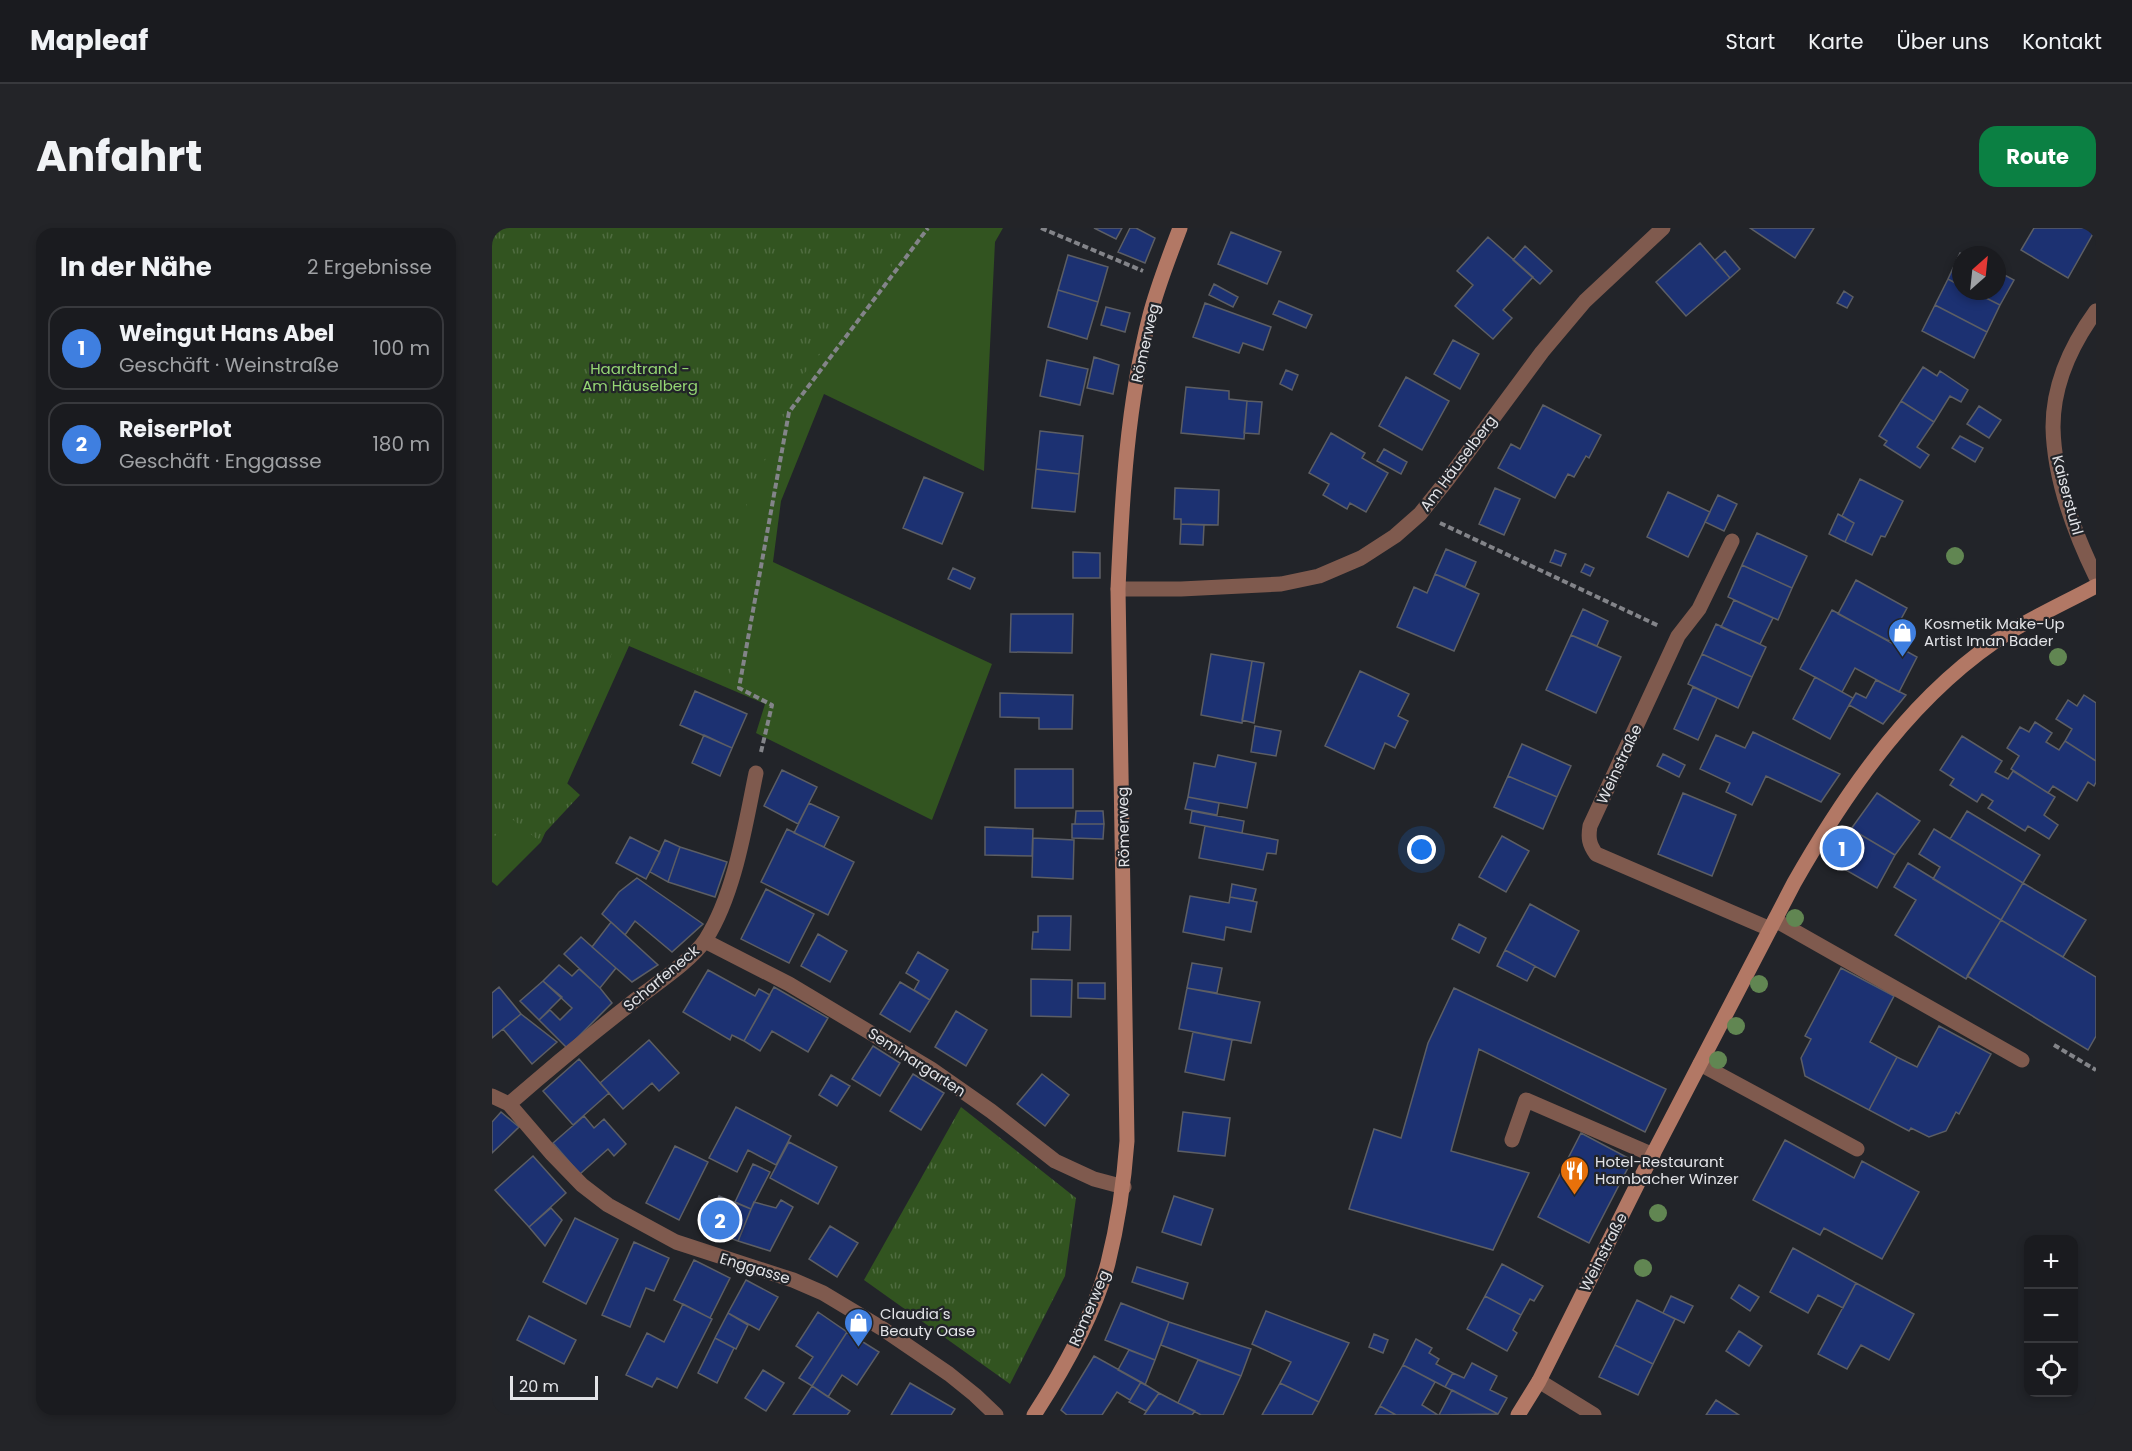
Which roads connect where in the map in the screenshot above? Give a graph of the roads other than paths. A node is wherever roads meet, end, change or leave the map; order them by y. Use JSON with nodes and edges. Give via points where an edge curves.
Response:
{"nodes":[{"id":1,"x":1180,"y":228,"type":"edge"},
{"id":2,"x":1663,"y":228,"type":"edge"},
{"id":3,"x":2096,"y":311,"type":"edge"},
{"id":4,"x":1732,"y":541,"type":"dead end"},
{"id":5,"x":2096,"y":577,"type":"edge"},
{"id":6,"x":2096,"y":586,"type":"edge"},
{"id":7,"x":1118,"y":589,"type":"junction"},
{"id":8,"x":756,"y":773,"type":"road end"},
{"id":9,"x":1772,"y":925,"type":"junction"},
{"id":10,"x":705,"y":941,"type":"junction"},
{"id":11,"x":2022,"y":1060,"type":"dead end"},
{"id":12,"x":1700,"y":1064,"type":"junction"},
{"id":13,"x":492,"y":1096,"type":"edge"},
{"id":14,"x":509,"y":1104,"type":"junction"},
{"id":15,"x":1512,"y":1140,"type":"dead end"},
{"id":16,"x":1857,"y":1149,"type":"dead end"},
{"id":17,"x":1653,"y":1155,"type":"junction"},
{"id":18,"x":1124,"y":1187,"type":"junction"},
{"id":19,"x":1539,"y":1381,"type":"junction"},
{"id":20,"x":996,"y":1415,"type":"edge"},
{"id":21,"x":1034,"y":1415,"type":"edge"},
{"id":22,"x":1518,"y":1415,"type":"edge"},
{"id":23,"x":1594,"y":1415,"type":"edge"}],
"edges":[{"from":1,"to":7,"type":"street","name":"Römerweg","via":[[1161,278],[1140,356],[1121,503]]},
{"from":2,"to":7,"type":"street","name":"Am Häuselberg","via":[[1585,301],[1420,514],[1395,536],[1361,558],[1319,576],[1281,584]]},
{"from":3,"to":5,"type":"street","name":"Kaiserstuhl","via":[[2069,355],[2053,425],[2068,506]]},
{"from":4,"to":9,"type":"street","name":"Weinstraße","via":[[1699,609],[1678,636],[1590,826],[1590,845],[1596,854]]},
{"from":6,"to":9,"type":"street","name":"Weinstraße","via":[[2011,632],[1957,671],[1924,703],[1832,819]]},
{"from":7,"to":18,"type":"street","name":"Römerweg","via":[[1127,1141]]},
{"from":8,"to":10,"type":"street","name":"Scharfeneck","via":[[729,884]]},
{"from":9,"to":11,"type":"street"},
{"from":9,"to":12,"type":"street","name":"Weinstraße"},
{"from":10,"to":14,"type":"street","name":"Scharfeneck"},
{"from":10,"to":18,"type":"street","name":"Seminargarten","via":[[888,1041],[983,1105],[1054,1161]]},
{"from":12,"to":16,"type":"street"},
{"from":12,"to":17,"type":"street","name":"Weinstraße"},
{"from":13,"to":14,"type":"street","name":"Enggasse"},
{"from":14,"to":20,"type":"street","name":"Enggasse","via":[[582,1185],[608,1205],[676,1242],[823,1293],[949,1374]]},
{"from":15,"to":17,"type":"street","via":[[1526,1100]]},
{"from":17,"to":19,"type":"street","name":"Weinstraße"},
{"from":18,"to":21,"type":"street","name":"Römerweg","via":[[1108,1264],[1095,1301],[1066,1362]]},
{"from":19,"to":22,"type":"street","name":"Weinstraße"},
{"from":19,"to":23,"type":"street"}]}
